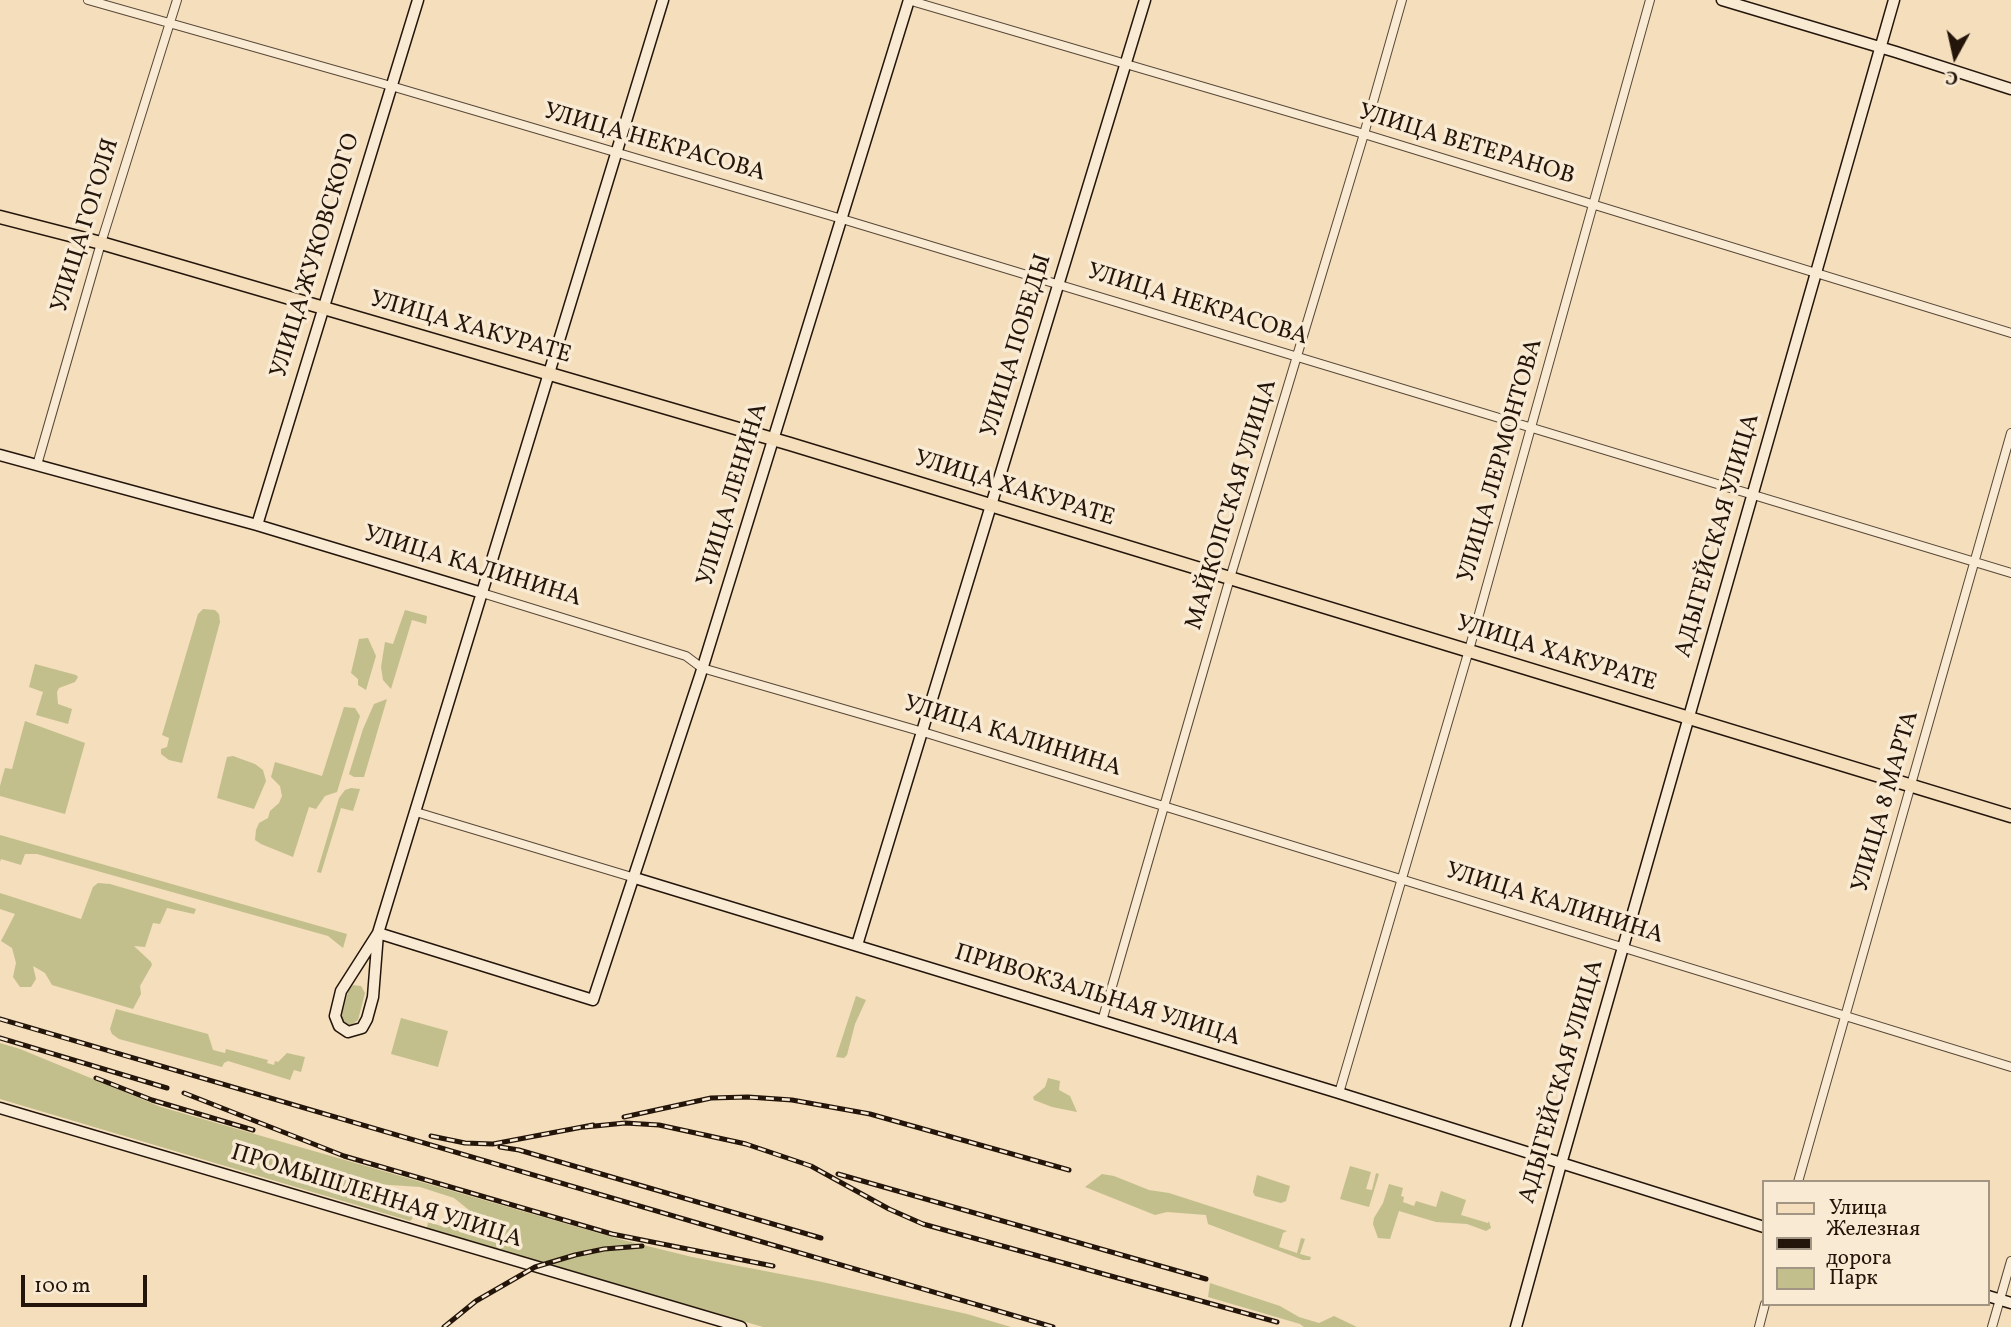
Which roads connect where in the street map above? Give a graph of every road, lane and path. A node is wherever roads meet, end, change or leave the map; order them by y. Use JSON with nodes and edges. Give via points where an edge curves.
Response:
{"nodes":[{"id":1,"x":88,"y":0,"type":"edge"},
{"id":2,"x":177,"y":0,"type":"edge"},
{"id":3,"x":418,"y":0,"type":"edge"},
{"id":4,"x":663,"y":0,"type":"edge"},
{"id":5,"x":908,"y":0,"type":"edge"},
{"id":6,"x":1145,"y":0,"type":"edge"},
{"id":7,"x":1402,"y":0,"type":"edge"},
{"id":8,"x":1650,"y":0,"type":"edge"},
{"id":9,"x":1722,"y":0,"type":"edge"},
{"id":10,"x":1894,"y":0,"type":"edge"},
{"id":11,"x":169,"y":23,"type":"junction"},
{"id":12,"x":1879,"y":47,"type":"junction"},
{"id":13,"x":1125,"y":64,"type":"junction"},
{"id":14,"x":391,"y":86,"type":"junction"},
{"id":15,"x":2011,"y":89,"type":"edge"},
{"id":16,"x":1364,"y":134,"type":"junction"},
{"id":17,"x":616,"y":153,"type":"junction"},
{"id":18,"x":1594,"y":205,"type":"junction"},
{"id":19,"x":0,"y":217,"type":"edge"},
{"id":20,"x":842,"y":219,"type":"junction"},
{"id":21,"x":100,"y":243,"type":"junction"},
{"id":22,"x":1815,"y":272,"type":"junction"},
{"id":23,"x":1059,"y":285,"type":"junction"},
{"id":24,"x":323,"y":309,"type":"junction"},
{"id":25,"x":2011,"y":333,"type":"edge"},
{"id":26,"x":1298,"y":357,"type":"junction"},
{"id":27,"x":548,"y":373,"type":"junction"},
{"id":28,"x":1532,"y":428,"type":"junction"},
{"id":29,"x":2011,"y":433,"type":"edge"},
{"id":30,"x":772,"y":439,"type":"junction"},
{"id":31,"x":0,"y":455,"type":"edge"},
{"id":32,"x":37,"y":465,"type":"junction"},
{"id":33,"x":1753,"y":494,"type":"junction"},
{"id":34,"x":992,"y":504,"type":"junction"},
{"id":35,"x":257,"y":525,"type":"junction"},
{"id":36,"x":1973,"y":562,"type":"junction"},
{"id":37,"x":2011,"y":573,"type":"edge"},
{"id":38,"x":1230,"y":578,"type":"junction"},
{"id":39,"x":482,"y":593,"type":"junction"},
{"id":40,"x":1469,"y":650,"type":"junction"},
{"id":41,"x":702,"y":668,"type":"junction"},
{"id":42,"x":1688,"y":718,"type":"junction"},
{"id":43,"x":923,"y":732,"type":"junction"},
{"id":44,"x":1912,"y":786,"type":"junction"},
{"id":45,"x":1164,"y":806,"type":"junction"},
{"id":46,"x":416,"y":812,"type":"junction"},
{"id":47,"x":2011,"y":816,"type":"edge"},
{"id":48,"x":635,"y":878,"type":"junction"},
{"id":49,"x":1401,"y":880,"type":"junction"},
{"id":50,"x":377,"y":933,"type":"junction"},
{"id":51,"x":857,"y":945,"type":"junction"},
{"id":52,"x":1623,"y":948,"type":"junction"},
{"id":53,"x":345,"y":985,"type":"junction"},
{"id":54,"x":373,"y":991,"type":"junction"},
{"id":55,"x":1844,"y":1017,"type":"junction"},
{"id":56,"x":1102,"y":1021,"type":"junction"},
{"id":57,"x":2011,"y":1067,"type":"edge"},
{"id":58,"x":1339,"y":1093,"type":"junction"},
{"id":59,"x":0,"y":1108,"type":"edge"},
{"id":60,"x":1561,"y":1164,"type":"junction"},
{"id":61,"x":1799,"y":1180,"type":"edge"},
{"id":62,"x":1762,"y":1226,"type":"edge"},
{"id":63,"x":2011,"y":1261,"type":"edge"},
{"id":64,"x":2006,"y":1301,"type":"edge"},
{"id":65,"x":1764,"y":1306,"type":"edge"},
{"id":66,"x":741,"y":1327,"type":"edge"},
{"id":67,"x":1516,"y":1327,"type":"edge"},
{"id":68,"x":1759,"y":1327,"type":"edge"},
{"id":69,"x":1992,"y":1327,"type":"edge"}],
"edges":[{"from":1,"to":11,"type":"street","name":"УЛИЦА НЕКРАСОВА"},
{"from":2,"to":11,"type":"street","name":"УЛИЦА ГОГОЛЯ"},
{"from":3,"to":14,"type":"street","name":"УЛИЦА ЖУКОВСКОГО"},
{"from":4,"to":17,"type":"street"},
{"from":5,"to":13,"type":"street","name":"УЛИЦА ВЕТЕРАНОВ"},
{"from":5,"to":20,"type":"street","name":"УЛИЦА ЛЕНИНА"},
{"from":6,"to":13,"type":"street","name":"УЛИЦА ПОБЕДЫ"},
{"from":7,"to":16,"type":"street","name":"МАЙКОПСКАЯ УЛИЦА"},
{"from":8,"to":18,"type":"street","name":"УЛИЦА ЛЕРМОНТОВА"},
{"from":9,"to":12,"type":"street"},
{"from":10,"to":12,"type":"street","name":"АДЫГЕЙСКАЯ УЛИЦА"},
{"from":11,"to":14,"type":"street","name":"УЛИЦА НЕКРАСОВА"},
{"from":11,"to":21,"type":"street","name":"УЛИЦА ГОГОЛЯ"},
{"from":12,"to":15,"type":"street"},
{"from":12,"to":22,"type":"street","name":"АДЫГЕЙСКАЯ УЛИЦА"},
{"from":13,"to":16,"type":"street","name":"УЛИЦА ВЕТЕРАНОВ"},
{"from":13,"to":23,"type":"street","name":"УЛИЦА ПОБЕДЫ"},
{"from":14,"to":17,"type":"street","name":"УЛИЦА НЕКРАСОВА"},
{"from":14,"to":24,"type":"street","name":"УЛИЦА ЖУКОВСКОГО"},
{"from":16,"to":18,"type":"street","name":"УЛИЦА ВЕТЕРАНОВ"},
{"from":16,"to":26,"type":"street","name":"МАЙКОПСКАЯ УЛИЦА"},
{"from":17,"to":20,"type":"street","name":"УЛИЦА НЕКРАСОВА"},
{"from":17,"to":27,"type":"street"},
{"from":18,"to":22,"type":"street","name":"УЛИЦА ВЕТЕРАНОВ"},
{"from":18,"to":28,"type":"street","name":"УЛИЦА ЛЕРМОНТОВА"},
{"from":19,"to":21,"type":"main road","name":"УЛИЦА ХАКУРАТЕ"},
{"from":20,"to":23,"type":"street","name":"УЛИЦА НЕКРАСОВА"},
{"from":20,"to":30,"type":"street","name":"УЛИЦА ЛЕНИНА"},
{"from":21,"to":24,"type":"main road","name":"УЛИЦА ХАКУРАТЕ"},
{"from":21,"to":32,"type":"street","name":"УЛИЦА ГОГОЛЯ"},
{"from":22,"to":25,"type":"street","name":"УЛИЦА ВЕТЕРАНОВ"},
{"from":22,"to":33,"type":"street","name":"АДЫГЕЙСКАЯ УЛИЦА"},
{"from":23,"to":26,"type":"street","name":"УЛИЦА НЕКРАСОВА"},
{"from":23,"to":34,"type":"street","name":"УЛИЦА ПОБЕДЫ"},
{"from":24,"to":27,"type":"main road","name":"УЛИЦА ХАКУРАТЕ"},
{"from":24,"to":35,"type":"street","name":"УЛИЦА ЖУКОВСКОГО"},
{"from":26,"to":28,"type":"street","name":"УЛИЦА НЕКРАСОВА"},
{"from":26,"to":38,"type":"street","name":"МАЙКОПСКАЯ УЛИЦА"},
{"from":27,"to":30,"type":"main road","name":"УЛИЦА ХАКУРАТЕ"},
{"from":27,"to":39,"type":"street"},
{"from":28,"to":33,"type":"street","name":"УЛИЦА НЕКРАСОВА"},
{"from":28,"to":40,"type":"street","name":"УЛИЦА ЛЕРМОНТОВА"},
{"from":29,"to":36,"type":"street","name":"УЛИЦА 8 МАРТА"},
{"from":30,"to":34,"type":"main road","name":"УЛИЦА ХАКУРАТЕ"},
{"from":30,"to":41,"type":"street","name":"УЛИЦА ЛЕНИНА"},
{"from":31,"to":32,"type":"street","name":"УЛИЦА КАЛИНИНА"},
{"from":32,"to":35,"type":"street","name":"УЛИЦА КАЛИНИНА"},
{"from":33,"to":36,"type":"street","name":"УЛИЦА НЕКРАСОВА"},
{"from":33,"to":42,"type":"street","name":"АДЫГЕЙСКАЯ УЛИЦА"},
{"from":34,"to":38,"type":"main road","name":"УЛИЦА ХАКУРАТЕ"},
{"from":34,"to":43,"type":"street","name":"УЛИЦА ПОБЕДЫ"},
{"from":35,"to":39,"type":"street","name":"УЛИЦА КАЛИНИНА"},
{"from":36,"to":37,"type":"street","name":"УЛИЦА НЕКРАСОВА"},
{"from":36,"to":44,"type":"street","name":"УЛИЦА 8 МАРТА"},
{"from":38,"to":40,"type":"main road","name":"УЛИЦА ХАКУРАТЕ"},
{"from":38,"to":45,"type":"street","name":"МАЙКОПСКАЯ УЛИЦА"},
{"from":39,"to":41,"type":"street","name":"УЛИЦА КАЛИНИНА","via":[[686,656]]},
{"from":39,"to":46,"type":"street"},
{"from":40,"to":42,"type":"main road","name":"УЛИЦА ХАКУРАТЕ"},
{"from":40,"to":49,"type":"street","name":"УЛИЦА ЛЕРМОНТОВА"},
{"from":41,"to":43,"type":"street","name":"УЛИЦА КАЛИНИНА"},
{"from":41,"to":48,"type":"street","name":"УЛИЦА ЛЕНИНА"},
{"from":42,"to":44,"type":"main road","name":"УЛИЦА ХАКУРАТЕ"},
{"from":42,"to":52,"type":"street","name":"АДЫГЕЙСКАЯ УЛИЦА"},
{"from":43,"to":45,"type":"street","name":"УЛИЦА КАЛИНИНА"},
{"from":43,"to":51,"type":"street","name":"УЛИЦА ПОБЕДЫ"},
{"from":44,"to":47,"type":"main road","name":"УЛИЦА ХАКУРАТЕ"},
{"from":44,"to":55,"type":"street","name":"УЛИЦА 8 МАРТА"},
{"from":45,"to":49,"type":"street","name":"УЛИЦА КАЛИНИНА"},
{"from":45,"to":56,"type":"street","name":"МАЙКОПСКАЯ УЛИЦА"},
{"from":46,"to":48,"type":"street","name":"ПРИВОКЗАЛЬНАЯ УЛИЦА"},
{"from":46,"to":50,"type":"street"},
{"from":48,"to":50,"type":"street","name":"УЛИЦА ЛЕНИНА","via":[[593,1000]]},
{"from":48,"to":51,"type":"street","name":"ПРИВОКЗАЛЬНАЯ УЛИЦА"},
{"from":49,"to":52,"type":"street","name":"УЛИЦА КАЛИНИНА"},
{"from":49,"to":58,"type":"street","name":"УЛИЦА ЛЕРМОНТОВА"},
{"from":50,"to":53,"type":"street"},
{"from":50,"to":54,"type":"street"},
{"from":51,"to":56,"type":"street","name":"ПРИВОКЗАЛЬНАЯ УЛИЦА"},
{"from":52,"to":55,"type":"street","name":"УЛИЦА КАЛИНИНА"},
{"from":52,"to":60,"type":"street","name":"АДЫГЕЙСКАЯ УЛИЦА"},
{"from":53,"to":54,"type":"street","via":[[362,980]]},
{"from":53,"to":54,"type":"street","via":[[335,1016],[348,1032],[365,1024]]},
{"from":55,"to":57,"type":"street","name":"УЛИЦА КАЛИНИНА"},
{"from":55,"to":61,"type":"street","name":"УЛИЦА 8 МАРТА"},
{"from":56,"to":58,"type":"street","name":"ПРИВОКЗАЛЬНАЯ УЛИЦА"},
{"from":58,"to":60,"type":"street","name":"ПРИВОКЗАЛЬНАЯ УЛИЦА"},
{"from":59,"to":66,"type":"street","name":"ПРОМЫШЛЕННАЯ УЛИЦА"},
{"from":60,"to":62,"type":"street","name":"ПРИВОКЗАЛЬНАЯ УЛИЦА"},
{"from":60,"to":67,"type":"street","name":"АДЫГЕЙСКАЯ УЛИЦА"},
{"from":63,"to":64,"type":"street"},
{"from":64,"to":69,"type":"street"},
{"from":65,"to":68,"type":"street"}]}
